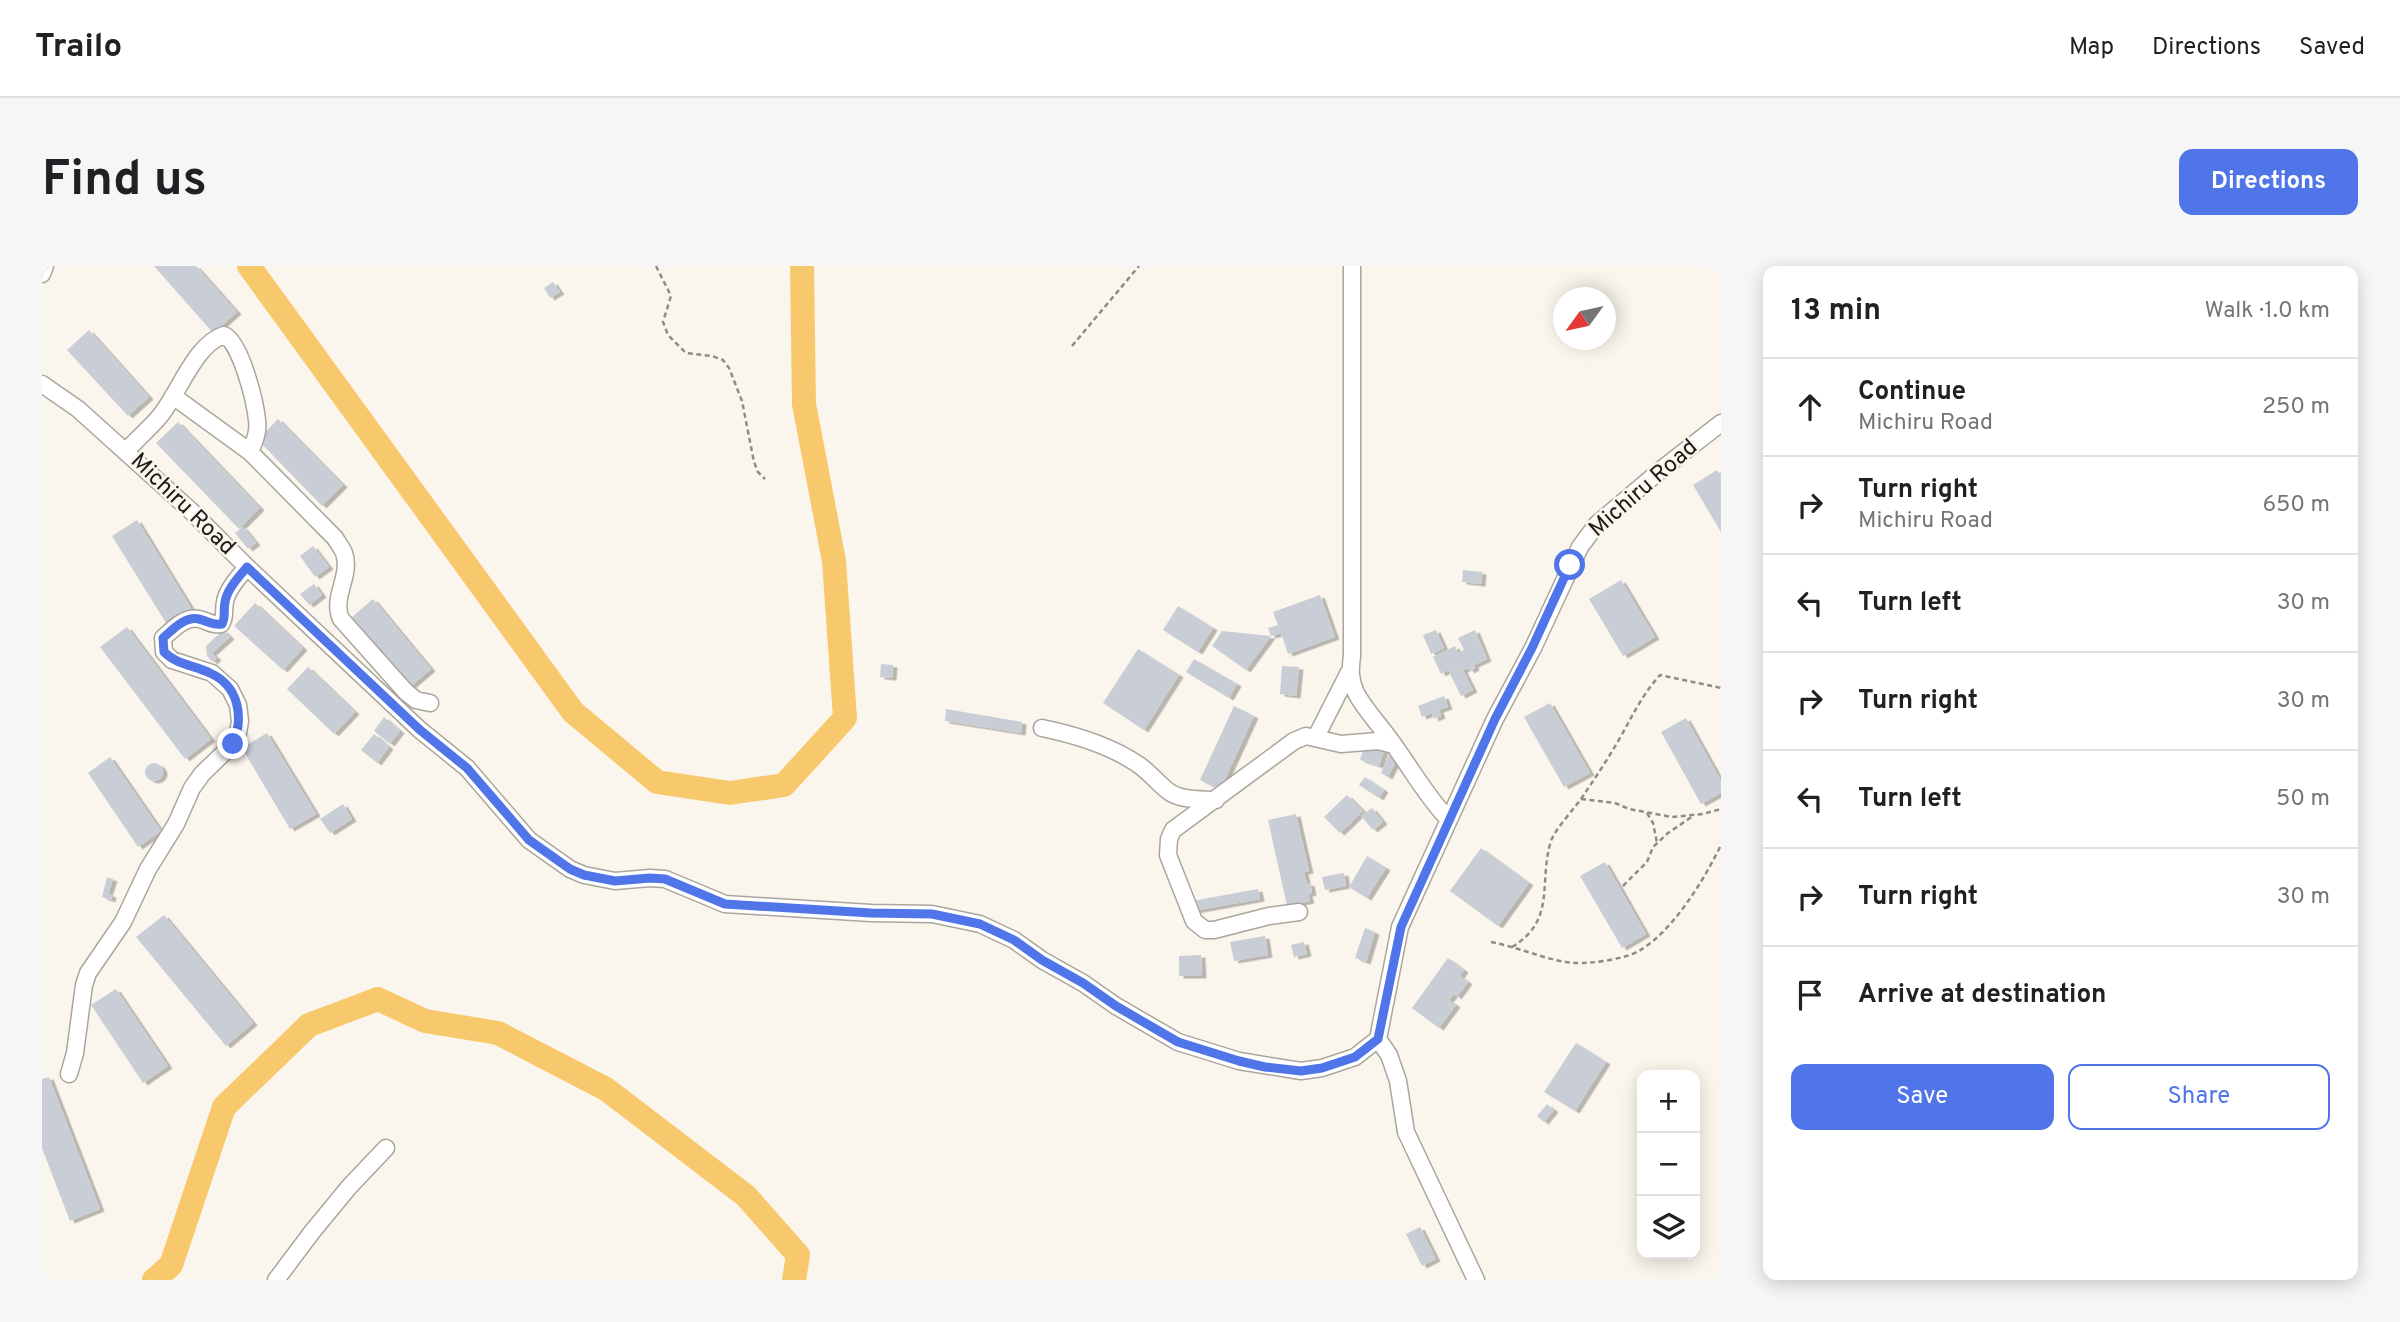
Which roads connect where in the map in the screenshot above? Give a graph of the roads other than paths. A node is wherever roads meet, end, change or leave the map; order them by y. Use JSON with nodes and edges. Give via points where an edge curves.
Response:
{"nodes":[{"id":1,"x":45,"y":266,"type":"edge"},
{"id":2,"x":1353,"y":266,"type":"edge"},
{"id":3,"x":42,"y":274,"type":"edge"},
{"id":4,"x":42,"y":384,"type":"edge"},
{"id":5,"x":173,"y":396,"type":"junction"},
{"id":6,"x":1721,"y":423,"type":"edge"},
{"id":7,"x":126,"y":451,"type":"junction"},
{"id":8,"x":250,"y":452,"type":"junction"},
{"id":9,"x":247,"y":567,"type":"junction"},
{"id":10,"x":1349,"y":672,"type":"junction"},
{"id":11,"x":430,"y":703,"type":"dead end"},
{"id":12,"x":1042,"y":728,"type":"dead end"},
{"id":13,"x":1316,"y":737,"type":"junction"},
{"id":14,"x":1394,"y":745,"type":"junction"},
{"id":15,"x":1216,"y":800,"type":"junction"},
{"id":16,"x":1448,"y":820,"type":"junction"},
{"id":17,"x":1299,"y":912,"type":"dead end"},
{"id":18,"x":1378,"y":1039,"type":"junction"},
{"id":19,"x":69,"y":1074,"type":"dead end"},
{"id":20,"x":386,"y":1148,"type":"dead end"},
{"id":21,"x":276,"y":1280,"type":"edge"},
{"id":22,"x":1476,"y":1280,"type":"edge"}],
"edges":[{"from":1,"to":3,"type":"street"},
{"from":2,"to":10,"type":"street"},
{"from":4,"to":7,"type":"street","name":"Michiru Road"},
{"from":5,"to":7,"type":"street"},
{"from":5,"to":8,"type":"street"},
{"from":5,"to":8,"type":"street","via":[[207,347],[224,335],[231,339],[258,422]]},
{"from":6,"to":16,"type":"street","name":"Michiru Road","via":[[1597,524],[1580,547]]},
{"from":7,"to":9,"type":"street","name":"Michiru Road"},
{"from":8,"to":11,"type":"street","via":[[335,538],[344,553],[346,570],[337,611],[341,619],[406,692]]},
{"from":9,"to":18,"type":"street","name":"Michiru Road","via":[[420,730],[467,768],[529,840],[584,875],[615,881],[665,879],[725,904],[932,914],[980,924],[1014,940],[1178,1042],[1265,1067],[1322,1068],[1355,1057]]},
{"from":9,"to":19,"type":"street","via":[[227,594],[222,624],[190,619],[163,638],[164,652],[172,660],[212,673],[230,689],[238,705],[238,733],[192,788],[123,922],[88,973]]},
{"from":10,"to":13,"type":"street"},
{"from":10,"to":14,"type":"street","via":[[1356,693]]},
{"from":12,"to":15,"type":"street","via":[[1107,748],[1140,765],[1181,797]]},
{"from":13,"to":14,"type":"street","via":[[1341,744],[1378,741]]},
{"from":13,"to":15,"type":"street","via":[[1294,741]]},
{"from":14,"to":16,"type":"street"},
{"from":15,"to":17,"type":"street","via":[[1173,830],[1169,839],[1168,855],[1194,921],[1205,930],[1214,930]]},
{"from":16,"to":18,"type":"street","name":"Michiru Road","via":[[1401,927]]},
{"from":18,"to":22,"type":"street","via":[[1398,1081],[1406,1132]]},
{"from":20,"to":21,"type":"street"}]}
